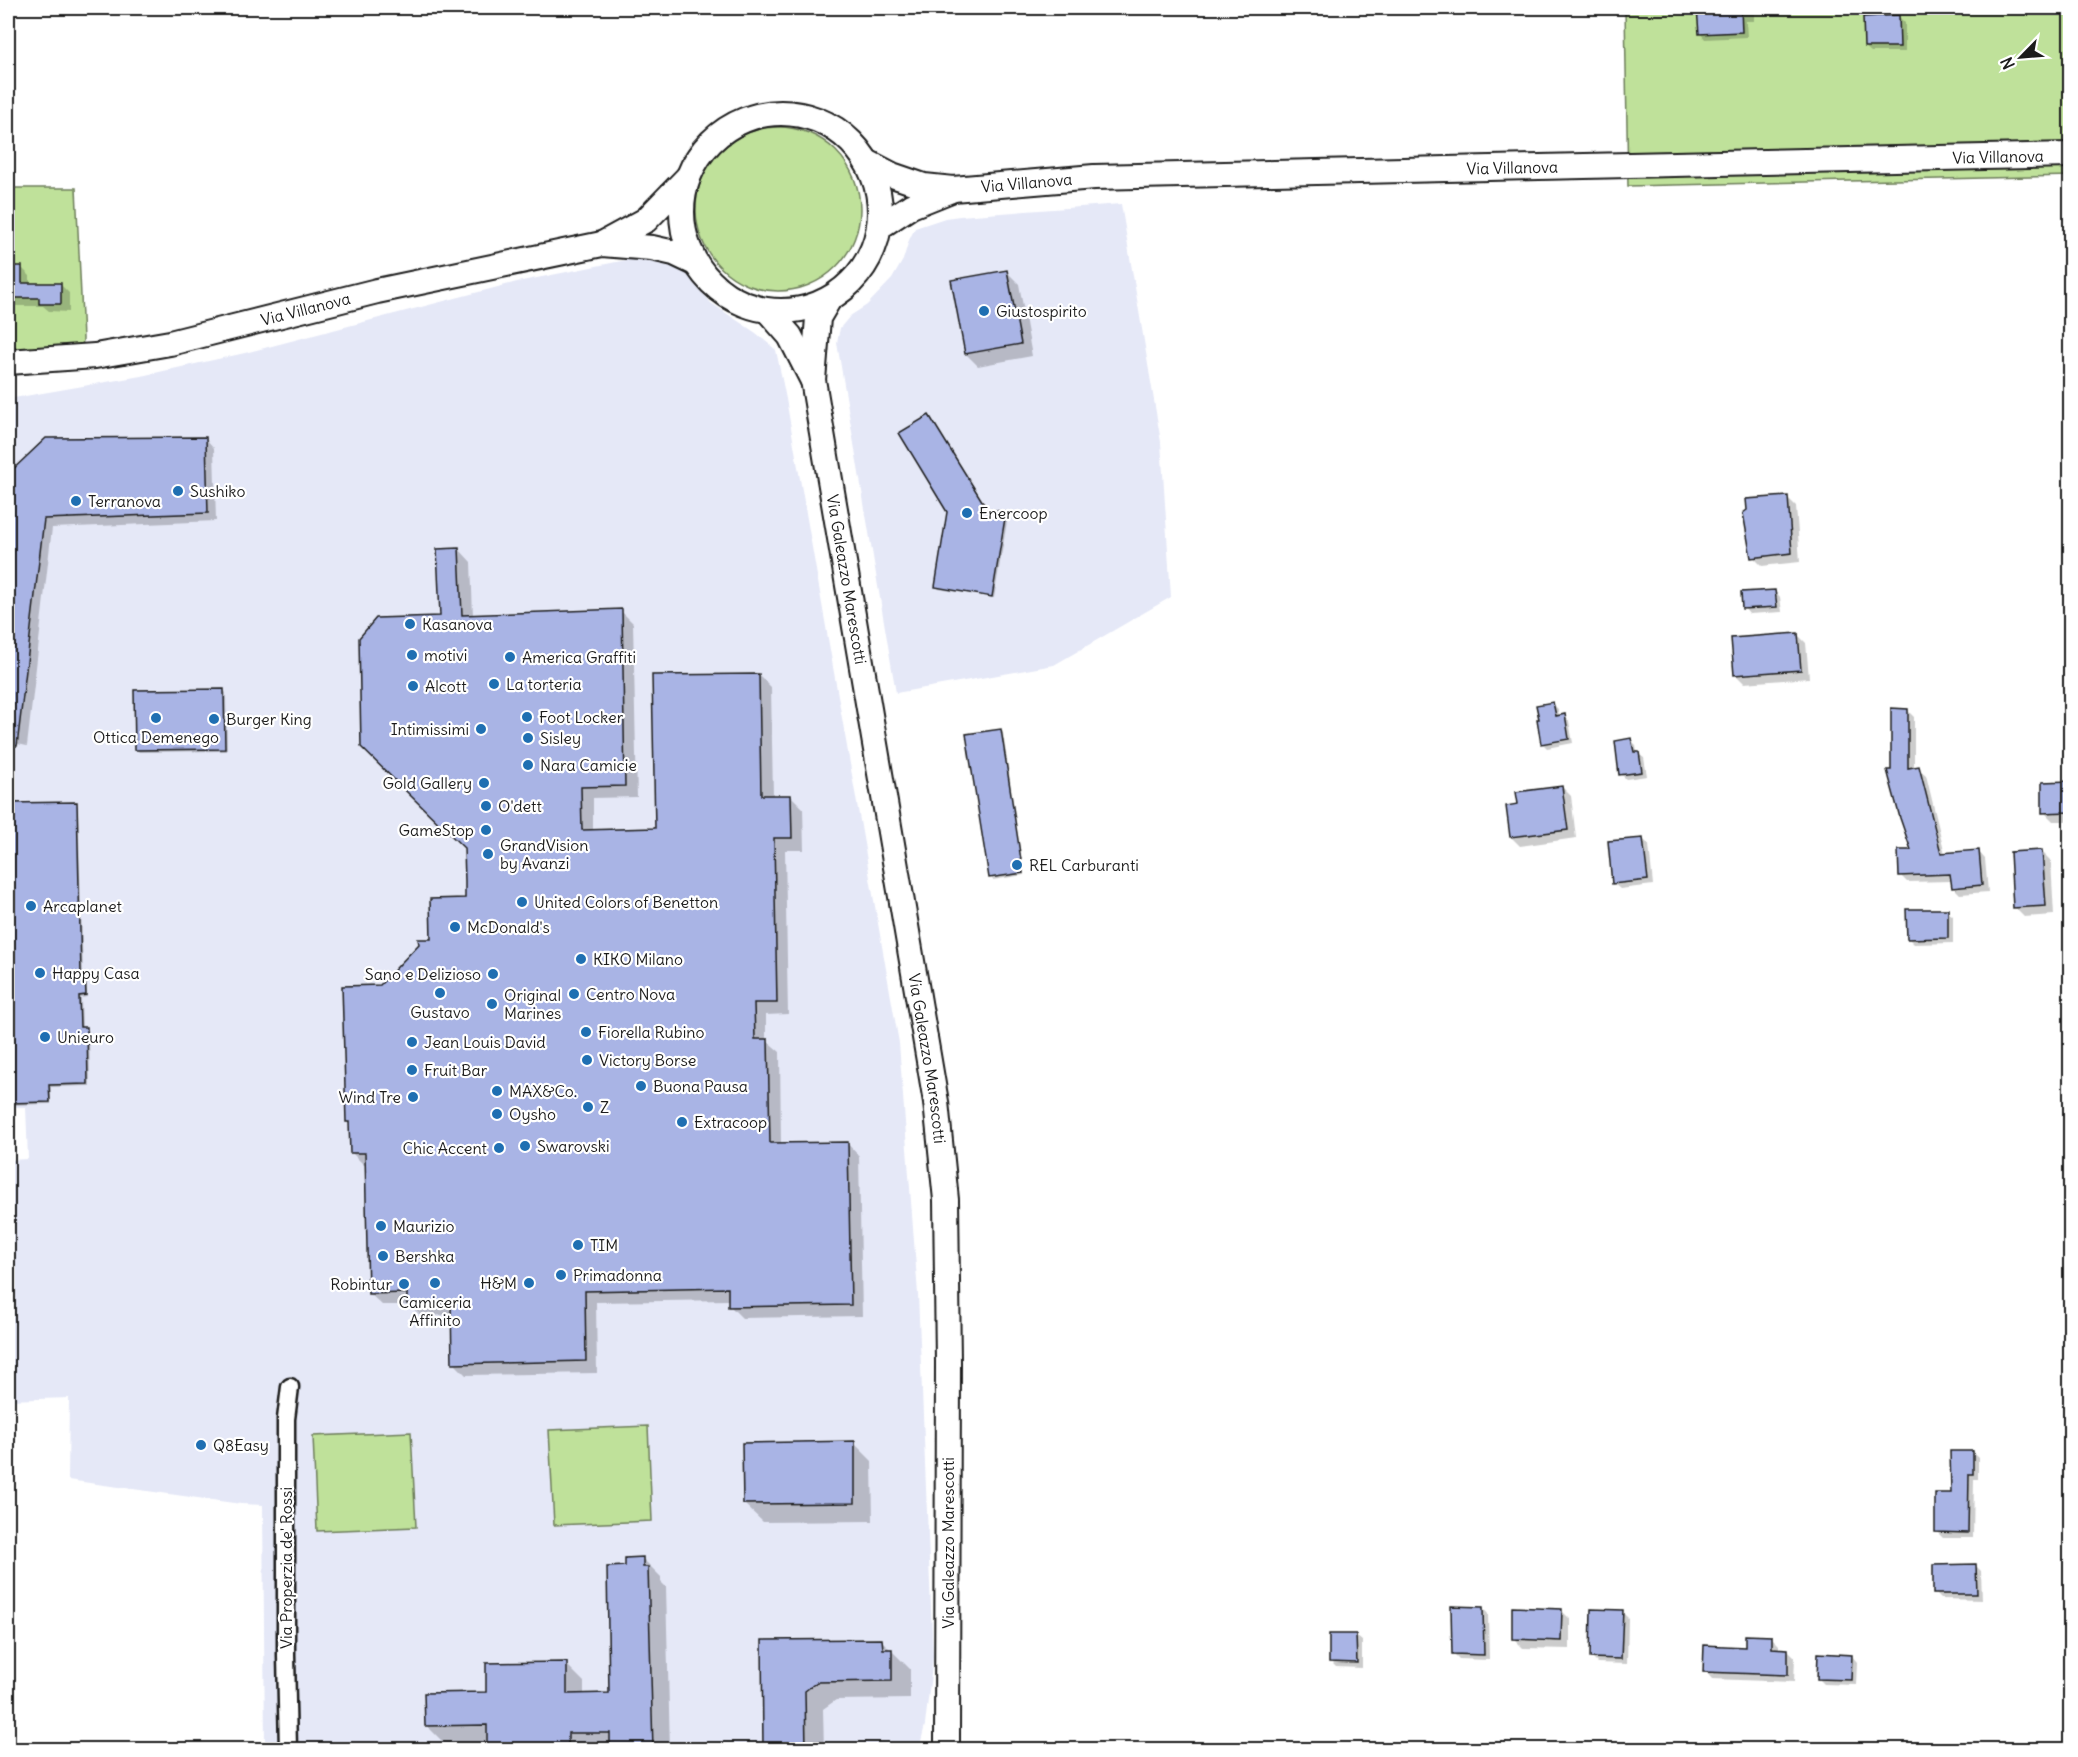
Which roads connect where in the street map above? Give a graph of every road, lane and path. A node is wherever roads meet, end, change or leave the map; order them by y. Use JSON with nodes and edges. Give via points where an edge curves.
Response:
{"nodes":[{"id":1,"x":2070,"y":155,"type":"edge"},
{"id":2,"x":867,"y":162,"type":"junction"},
{"id":3,"x":687,"y":178,"type":"junction"},
{"id":4,"x":953,"y":189,"type":"junction"},
{"id":5,"x":879,"y":227,"type":"junction"},
{"id":6,"x":602,"y":244,"type":"junction"},
{"id":7,"x":695,"y":263,"type":"junction"},
{"id":8,"x":828,"y":301,"type":"junction"},
{"id":9,"x":768,"y":311,"type":"junction"},
{"id":10,"x":8,"y":363,"type":"edge"},
{"id":11,"x":813,"y":380,"type":"junction"},
{"id":12,"x":290,"y":1387,"type":"dead end"},
{"id":13,"x":947,"y":1748,"type":"edge"},
{"id":14,"x":288,"y":1749,"type":"edge"}],
"edges":[{"from":1,"to":4,"type":"main road","name":"Via Villanova","via":[[1094,177]]},
{"from":2,"to":3,"type":"main road","via":[[849,140],[826,124],[800,115],[772,113],[744,119],[720,133],[700,153]]},
{"from":2,"to":4,"type":"main road","name":"Via Villanova","via":[[924,186]]},
{"from":2,"to":5,"type":"main road","via":[[880,205]]},
{"from":3,"to":6,"type":"main road","name":"Via Villanova","via":[[646,220]]},
{"from":3,"to":7,"type":"main road","via":[[681,206],[684,236]]},
{"from":4,"to":5,"type":"main road","name":"Via Villanova","via":[[911,206]]},
{"from":5,"to":8,"type":"main road","via":[[861,272]]},
{"from":6,"to":7,"type":"main road","name":"Via Villanova","via":[[652,248]]},
{"from":6,"to":10,"type":"main road","name":"Via Villanova","via":[[377,291],[170,343],[95,356]]},
{"from":7,"to":9,"type":"main road","via":[[714,286],[739,303]]},
{"from":8,"to":9,"type":"main road","via":[[795,311]]},
{"from":8,"to":11,"type":"main road","name":"Via Galeazzo Marescotti","via":[[818,318]]},
{"from":9,"to":11,"type":"main road","name":"Via Galeazzo Marescotti","via":[[790,336]]},
{"from":11,"to":13,"type":"main road","name":"Via Galeazzo Marescotti","via":[[934,1091],[946,1200]]},
{"from":12,"to":14,"type":"street","name":"Via Properzia de' Rossi","via":[[286,1419]]}]}
